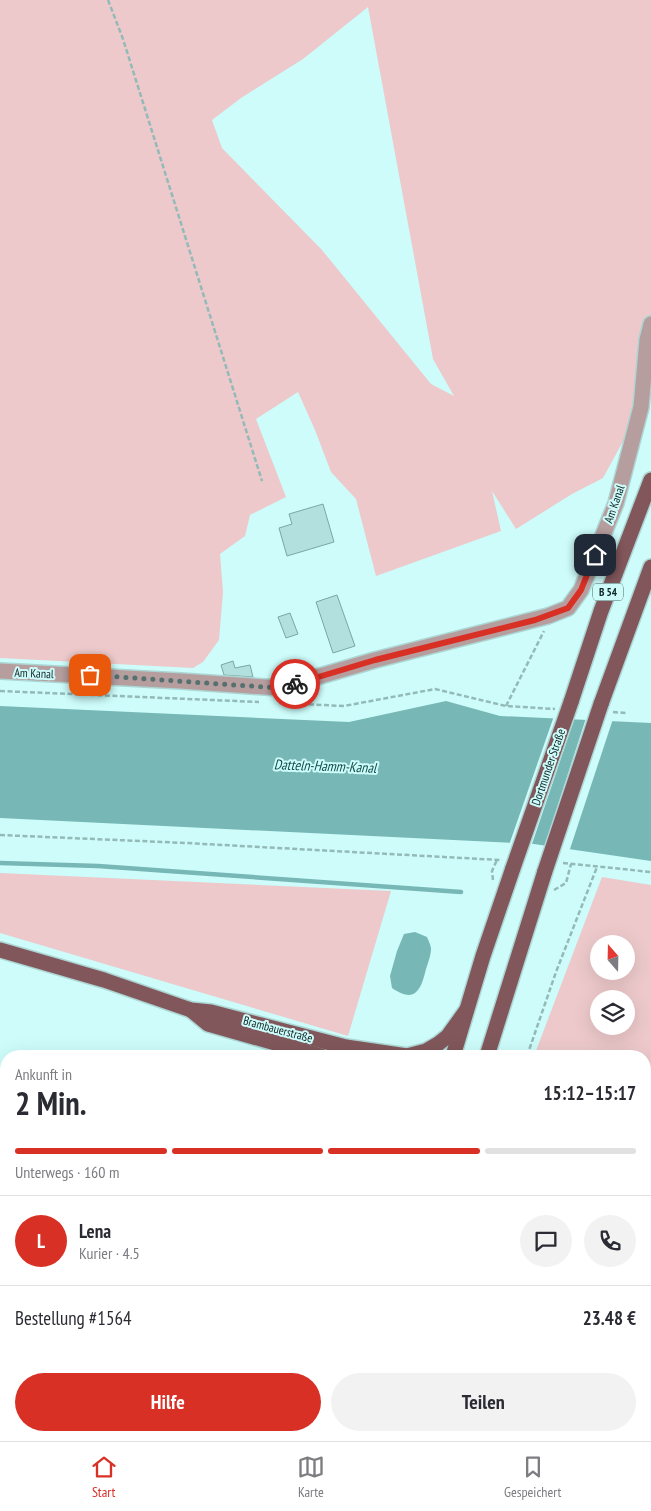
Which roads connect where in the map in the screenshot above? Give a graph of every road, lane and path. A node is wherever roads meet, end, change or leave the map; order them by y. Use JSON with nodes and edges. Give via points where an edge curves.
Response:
{"nodes":[{"id":1,"x":108,"y":0,"type":"edge"},
{"id":2,"x":651,"y":324,"type":"edge"},
{"id":3,"x":262,"y":482,"type":"dead end"},
{"id":4,"x":650,"y":482,"type":"edge"},
{"id":5,"x":651,"y":567,"type":"edge"},
{"id":6,"x":548,"y":616,"type":"junction"},
{"id":7,"x":0,"y":671,"type":"edge"},
{"id":8,"x":0,"y":691,"type":"edge"},
{"id":9,"x":268,"y":703,"type":"dead end"},
{"id":10,"x":278,"y":703,"type":"dead end"},
{"id":11,"x":506,"y":706,"type":"junction"},
{"id":12,"x":566,"y":706,"type":"junction"},
{"id":13,"x":604,"y":708,"type":"junction"},
{"id":14,"x":626,"y":713,"type":"dead end"},
{"id":15,"x":0,"y":835,"type":"edge"},
{"id":16,"x":597,"y":867,"type":"junction"},
{"id":17,"x":651,"y":872,"type":"edge"},
{"id":18,"x":493,"y":885,"type":"dead end"},
{"id":19,"x":553,"y":890,"type":"dead end"},
{"id":20,"x":0,"y":950,"type":"edge"},
{"id":21,"x":191,"y":1010,"type":"junction"},
{"id":22,"x":466,"y":1011,"type":"junction"},
{"id":23,"x":300,"y":1050,"type":"edge"},
{"id":24,"x":361,"y":1050,"type":"edge"},
{"id":25,"x":428,"y":1050,"type":"edge"},
{"id":26,"x":455,"y":1050,"type":"edge"},
{"id":27,"x":489,"y":1050,"type":"edge"},
{"id":28,"x":529,"y":1050,"type":"edge"}],
"edges":[{"from":1,"to":3,"type":"path","via":[[126,48]]},
{"from":2,"to":6,"type":"street","name":"Am Kanal","via":[[641,408],[616,503],[581,590],[568,608]]},
{"from":4,"to":12,"type":"main road","name":"Dortmunder Straße","number":"B 54"},
{"from":5,"to":13,"type":"main road","number":"B 54"},
{"from":6,"to":7,"type":"street","name":"Am Kanal","via":[[279,688]]},
{"from":6,"to":11,"type":"path","via":[[547,625]]},
{"from":8,"to":9,"type":"path"},
{"from":10,"to":11,"type":"path","via":[[344,706],[435,689]]},
{"from":11,"to":12,"type":"path"},
{"from":12,"to":22,"type":"main road","name":"Dortmunder Straße","number":"B 54","bridge":true},
{"from":13,"to":14,"type":"path"},
{"from":13,"to":27,"type":"main road","number":"B 54","bridge":true,"via":[[545,871]]},
{"from":15,"to":18,"type":"path","via":[[497,860],[492,871]]},
{"from":16,"to":17,"type":"path"},
{"from":16,"to":19,"type":"path","via":[[572,863],[566,883]]},
{"from":16,"to":28,"type":"path"},
{"from":20,"to":21,"type":"main road","name":"Brambauerstraße","via":[[104,980]]},
{"from":21,"to":23,"type":"main road","name":"Brambauerstraße","via":[[208,1024]]},
{"from":21,"to":24,"type":"main road","name":"Brambauerstraße","via":[[211,1012]]},
{"from":22,"to":25,"type":"main road","name":"Brambauerstraße","via":[[448,1036]]},
{"from":22,"to":26,"type":"main road","name":"Dortmunder Straße","number":"B 54"}]}
